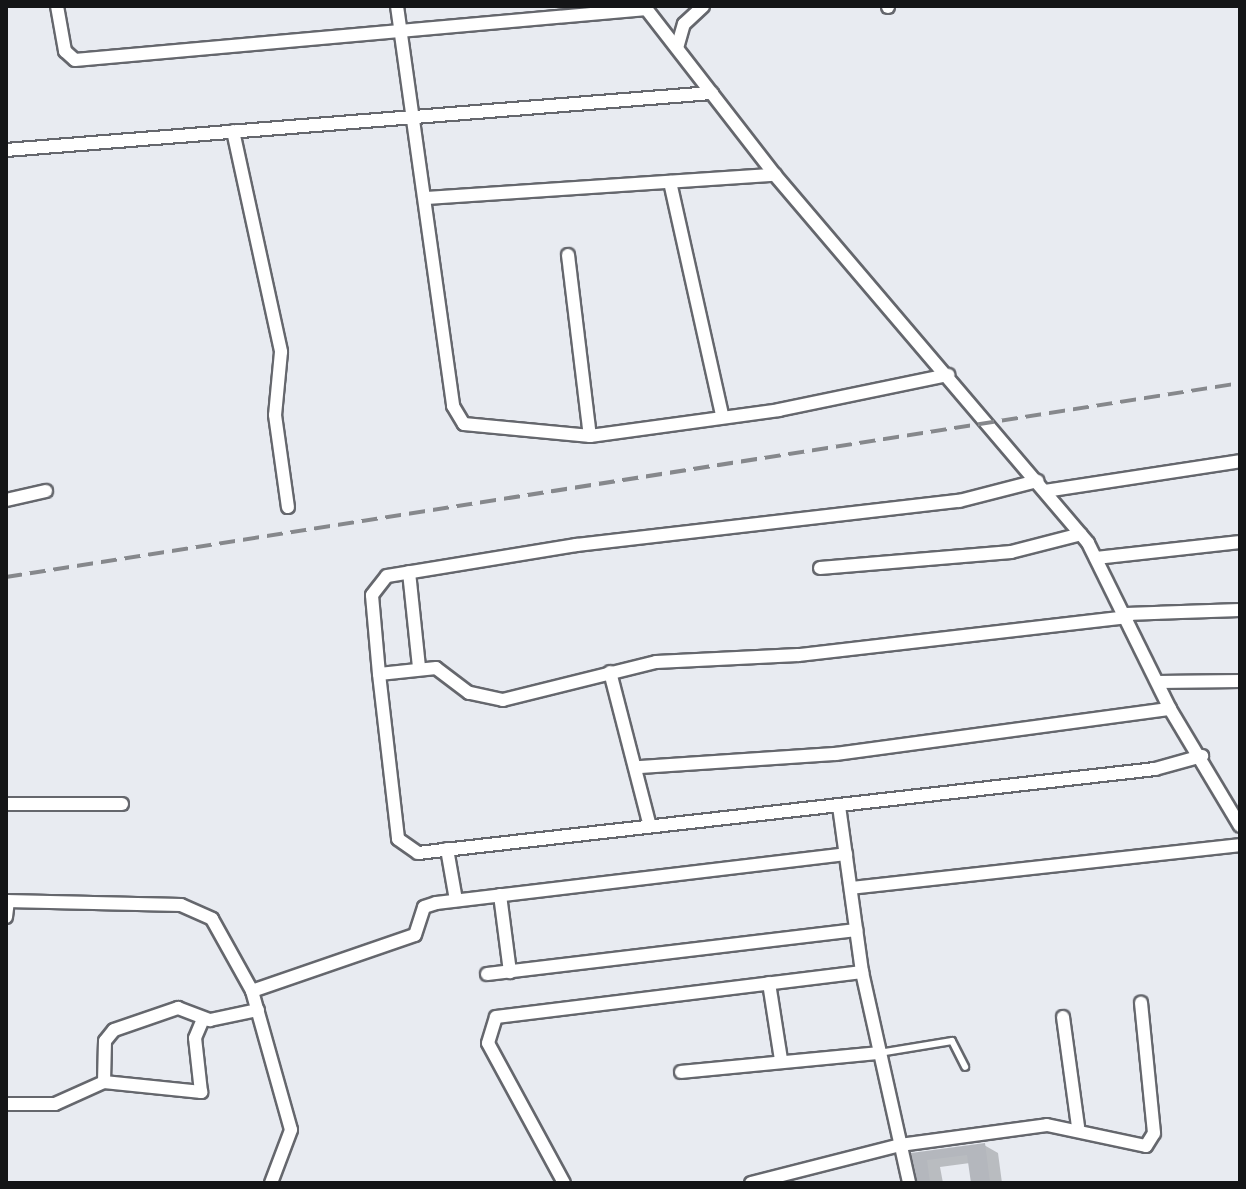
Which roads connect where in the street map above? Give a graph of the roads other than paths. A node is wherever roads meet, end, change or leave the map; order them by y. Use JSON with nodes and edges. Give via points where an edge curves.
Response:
{"nodes":[{"id":1,"x":57,"y":6,"type":"edge"},
{"id":2,"x":397,"y":6,"type":"edge"},
{"id":3,"x":703,"y":6,"type":"edge"},
{"id":4,"x":646,"y":8,"type":"edge"},
{"id":5,"x":403,"y":29,"type":"junction"},
{"id":6,"x":677,"y":48,"type":"junction"},
{"id":7,"x":712,"y":93,"type":"junction"},
{"id":8,"x":417,"y":113,"type":"junction"},
{"id":9,"x":233,"y":131,"type":"junction"},
{"id":10,"x":6,"y":150,"type":"edge"},
{"id":11,"x":775,"y":175,"type":"junction"},
{"id":12,"x":670,"y":182,"type":"junction"},
{"id":13,"x":425,"y":198,"type":"junction"},
{"id":14,"x":568,"y":255,"type":"dead end"},
{"id":15,"x":948,"y":375,"type":"junction"},
{"id":16,"x":722,"y":414,"type":"junction"},
{"id":17,"x":590,"y":436,"type":"junction"},
{"id":18,"x":1240,"y":461,"type":"edge"},
{"id":19,"x":1041,"y":486,"type":"junction"},
{"id":20,"x":46,"y":491,"type":"dead end"},
{"id":21,"x":6,"y":500,"type":"edge"},
{"id":22,"x":288,"y":507,"type":"dead end"},
{"id":23,"x":1081,"y":534,"type":"junction"},
{"id":24,"x":1240,"y":542,"type":"edge"},
{"id":25,"x":1096,"y":558,"type":"junction"},
{"id":26,"x":820,"y":568,"type":"dead end"},
{"id":27,"x":409,"y":572,"type":"junction"},
{"id":28,"x":1240,"y":610,"type":"edge"},
{"id":29,"x":1127,"y":615,"type":"junction"},
{"id":30,"x":419,"y":667,"type":"junction"},
{"id":31,"x":610,"y":672,"type":"junction"},
{"id":32,"x":379,"y":674,"type":"junction"},
{"id":33,"x":1240,"y":681,"type":"edge"},
{"id":34,"x":1158,"y":682,"type":"junction"},
{"id":35,"x":1170,"y":709,"type":"junction"},
{"id":36,"x":1202,"y":756,"type":"junction"},
{"id":37,"x":639,"y":767,"type":"junction"},
{"id":38,"x":6,"y":804,"type":"edge"},
{"id":39,"x":122,"y":804,"type":"dead end"},
{"id":40,"x":839,"y":806,"type":"junction"},
{"id":41,"x":649,"y":823,"type":"junction"},
{"id":42,"x":1240,"y":826,"type":"edge"},
{"id":43,"x":1240,"y":845,"type":"edge"},
{"id":44,"x":447,"y":849,"type":"junction"},
{"id":45,"x":846,"y":854,"type":"junction"},
{"id":46,"x":851,"y":888,"type":"junction"},
{"id":47,"x":500,"y":895,"type":"junction"},
{"id":48,"x":456,"y":900,"type":"junction"},
{"id":49,"x":7,"y":901,"type":"edge"},
{"id":50,"x":6,"y":917,"type":"edge"},
{"id":51,"x":856,"y":930,"type":"junction"},
{"id":52,"x":510,"y":972,"type":"junction"},
{"id":53,"x":862,"y":972,"type":"junction"},
{"id":54,"x":487,"y":974,"type":"dead end"},
{"id":55,"x":769,"y":983,"type":"junction"},
{"id":56,"x":252,"y":991,"type":"junction"},
{"id":57,"x":1141,"y":1003,"type":"dead end"},
{"id":58,"x":258,"y":1010,"type":"junction"},
{"id":59,"x":1063,"y":1017,"type":"dead end"},
{"id":60,"x":203,"y":1019,"type":"junction"},
{"id":61,"x":879,"y":1053,"type":"junction"},
{"id":62,"x":781,"y":1060,"type":"junction"},
{"id":63,"x":965,"y":1067,"type":"dead end"},
{"id":64,"x":681,"y":1072,"type":"dead end"},
{"id":65,"x":104,"y":1082,"type":"junction"},
{"id":66,"x":6,"y":1104,"type":"edge"},
{"id":67,"x":1078,"y":1127,"type":"junction"},
{"id":68,"x":900,"y":1145,"type":"junction"},
{"id":69,"x":271,"y":1183,"type":"edge"},
{"id":70,"x":564,"y":1183,"type":"edge"},
{"id":71,"x":751,"y":1183,"type":"edge"},
{"id":72,"x":909,"y":1183,"type":"edge"}],
"edges":[{"from":1,"to":5,"type":"street","via":[[65,51],[75,60]]},
{"from":2,"to":5,"type":"street"},
{"from":3,"to":6,"type":"street","via":[[684,24]]},
{"from":4,"to":5,"type":"street"},
{"from":4,"to":6,"type":"street"},
{"from":5,"to":8,"type":"street"},
{"from":6,"to":7,"type":"street"},
{"from":7,"to":8,"type":"street"},
{"from":7,"to":11,"type":"street"},
{"from":8,"to":9,"type":"street"},
{"from":8,"to":13,"type":"street"},
{"from":9,"to":10,"type":"street"},
{"from":9,"to":22,"type":"street","via":[[281,352],[275,415]]},
{"from":11,"to":12,"type":"street"},
{"from":11,"to":15,"type":"street"},
{"from":12,"to":13,"type":"street"},
{"from":12,"to":16,"type":"street"},
{"from":13,"to":17,"type":"street","via":[[456,416],[479,429]]},
{"from":14,"to":17,"type":"street"},
{"from":15,"to":16,"type":"street","via":[[779,410]]},
{"from":15,"to":19,"type":"street"},
{"from":16,"to":17,"type":"street"},
{"from":18,"to":19,"type":"street"},
{"from":19,"to":23,"type":"street"},
{"from":19,"to":27,"type":"street"},
{"from":20,"to":21,"type":"street"},
{"from":23,"to":25,"type":"street"},
{"from":23,"to":26,"type":"street","via":[[1011,552]]},
{"from":24,"to":25,"type":"street"},
{"from":25,"to":29,"type":"street"},
{"from":27,"to":30,"type":"street"},
{"from":27,"to":32,"type":"street","via":[[373,585]]},
{"from":28,"to":29,"type":"street"},
{"from":29,"to":31,"type":"street"},
{"from":29,"to":34,"type":"street"},
{"from":30,"to":31,"type":"street","via":[[448,672],[469,693],[503,700]]},
{"from":30,"to":32,"type":"street"},
{"from":31,"to":37,"type":"street"},
{"from":32,"to":44,"type":"street","via":[[398,839],[418,853]]},
{"from":33,"to":34,"type":"street"},
{"from":34,"to":35,"type":"street"},
{"from":35,"to":36,"type":"street"},
{"from":35,"to":37,"type":"street","via":[[836,754]]},
{"from":36,"to":40,"type":"street","via":[[1155,769]]},
{"from":36,"to":42,"type":"street"},
{"from":37,"to":41,"type":"street"},
{"from":38,"to":39,"type":"street"},
{"from":40,"to":41,"type":"street"},
{"from":40,"to":45,"type":"street"},
{"from":41,"to":44,"type":"street"},
{"from":43,"to":46,"type":"street"},
{"from":44,"to":48,"type":"street"},
{"from":45,"to":46,"type":"street"},
{"from":45,"to":47,"type":"street"},
{"from":46,"to":51,"type":"street"},
{"from":47,"to":48,"type":"street"},
{"from":47,"to":52,"type":"street"},
{"from":48,"to":56,"type":"street","via":[[424,907],[415,935]]},
{"from":49,"to":50,"type":"street"},
{"from":49,"to":56,"type":"street","via":[[200,912],[225,939]]},
{"from":51,"to":52,"type":"street"},
{"from":51,"to":53,"type":"street"},
{"from":52,"to":54,"type":"street"},
{"from":53,"to":55,"type":"street"},
{"from":53,"to":61,"type":"street"},
{"from":55,"to":62,"type":"street"},
{"from":55,"to":70,"type":"street","via":[[490,1022],[494,1058]]},
{"from":56,"to":58,"type":"street"},
{"from":57,"to":67,"type":"street","via":[[1152,1143]]},
{"from":58,"to":60,"type":"street"},
{"from":58,"to":69,"type":"street","via":[[292,1140]]},
{"from":59,"to":67,"type":"street"},
{"from":60,"to":65,"type":"street","via":[[178,1008],[114,1030],[105,1041]]},
{"from":60,"to":65,"type":"street","via":[[195,1038],[201,1092]]},
{"from":61,"to":62,"type":"street"},
{"from":61,"to":63,"type":"lane","via":[[952,1041]]},
{"from":61,"to":68,"type":"street"},
{"from":62,"to":64,"type":"street"},
{"from":65,"to":66,"type":"street","via":[[55,1104]]},
{"from":67,"to":68,"type":"street"},
{"from":68,"to":71,"type":"street"},
{"from":68,"to":72,"type":"street"}]}
